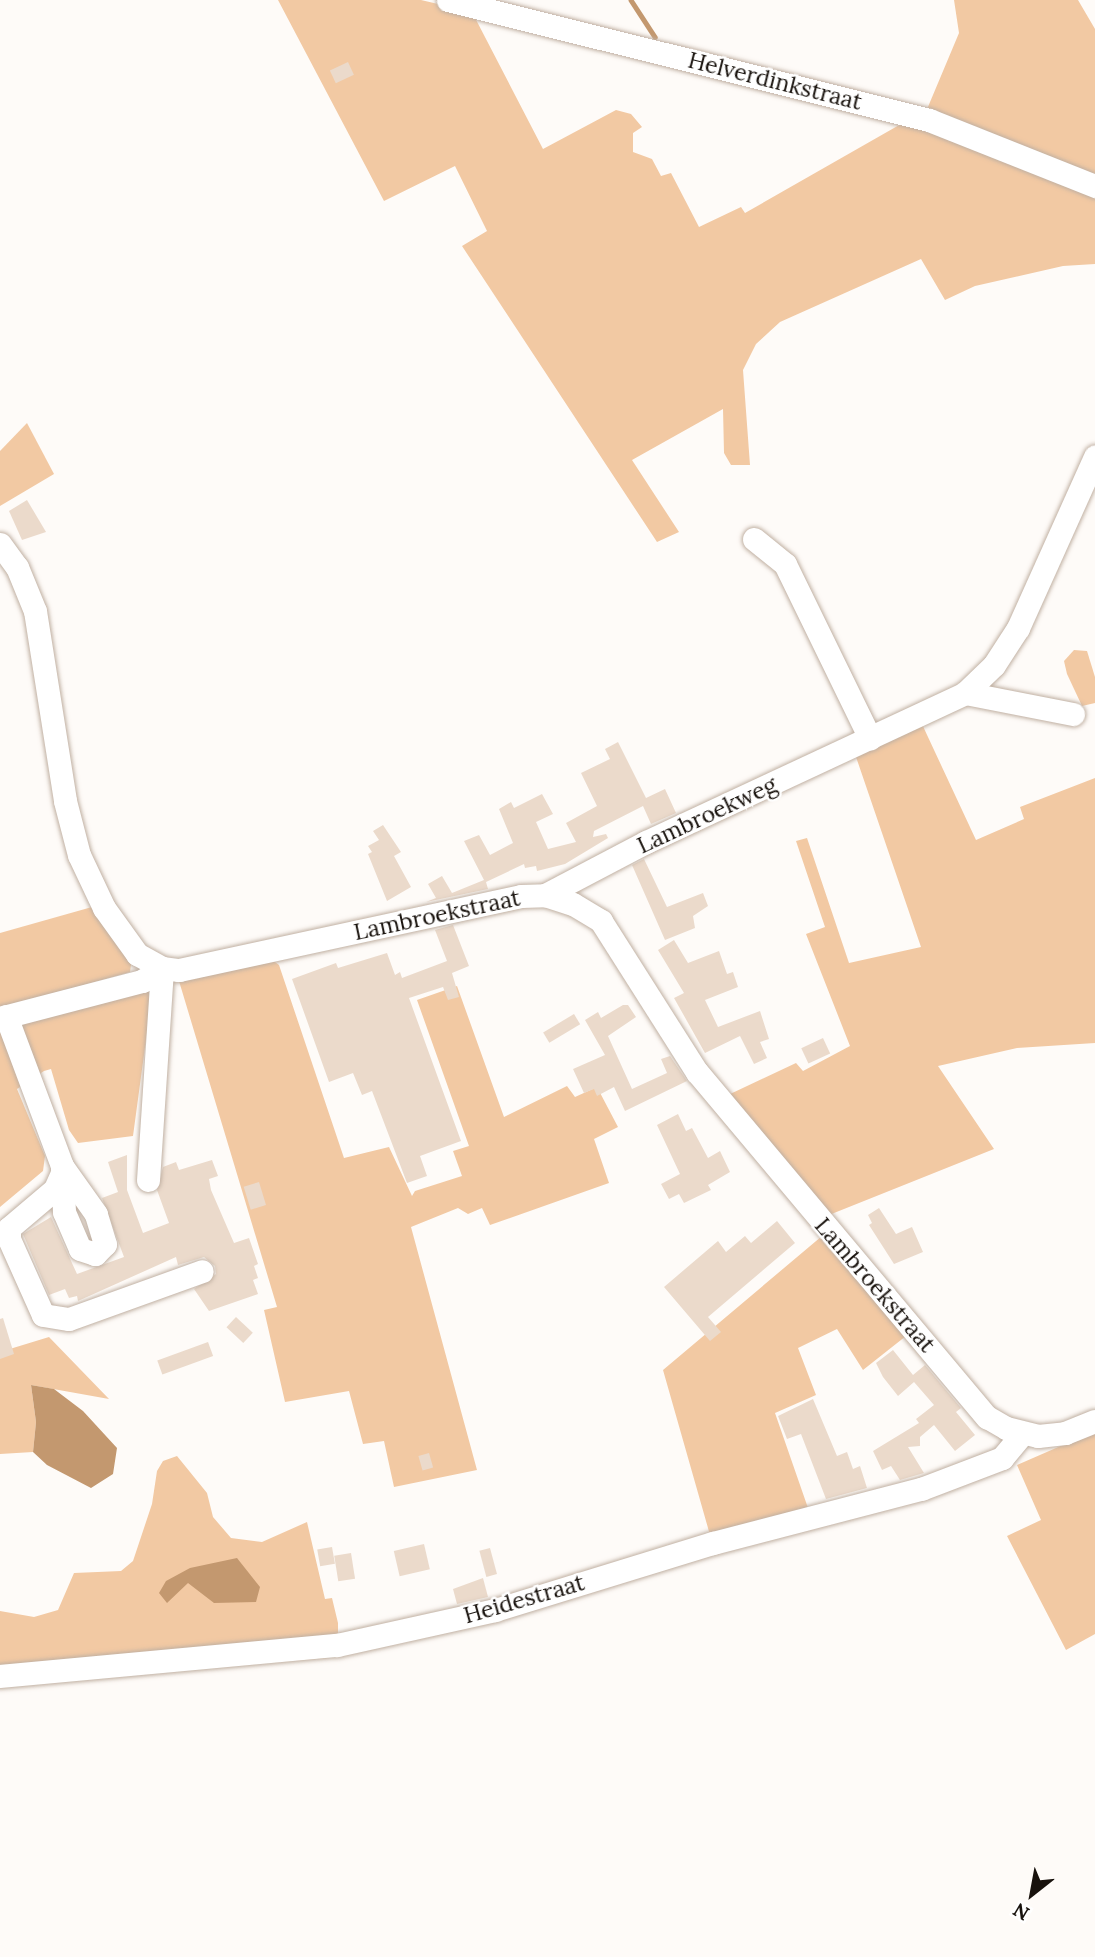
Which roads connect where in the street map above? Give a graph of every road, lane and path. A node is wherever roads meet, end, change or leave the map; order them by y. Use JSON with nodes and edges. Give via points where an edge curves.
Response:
{"nodes":[{"id":1,"x":448,"y":0,"type":"edge"},
{"id":2,"x":1095,"y":186,"type":"edge"},
{"id":3,"x":1095,"y":457,"type":"edge"},
{"id":4,"x":754,"y":539,"type":"dead end"},
{"id":5,"x":0,"y":544,"type":"edge"},
{"id":6,"x":965,"y":693,"type":"junction"},
{"id":7,"x":1073,"y":714,"type":"dead end"},
{"id":8,"x":870,"y":738,"type":"junction"},
{"id":9,"x":545,"y":895,"type":"junction"},
{"id":10,"x":162,"y":968,"type":"junction"},
{"id":11,"x":3,"y":1017,"type":"edge"},
{"id":12,"x":148,"y":1180,"type":"dead end"},
{"id":13,"x":202,"y":1271,"type":"dead end"},
{"id":14,"x":1095,"y":1420,"type":"edge"},
{"id":15,"x":1023,"y":1433,"type":"junction"},
{"id":16,"x":0,"y":1676,"type":"edge"}],
"edges":[{"from":1,"to":2,"type":"street","name":"Helverdinkstraat","via":[[929,120]]},
{"from":3,"to":6,"type":"street","name":"Lambroekweg","via":[[1018,628],[994,665]]},
{"from":4,"to":8,"type":"street","via":[[776,554],[791,574]]},
{"from":5,"to":10,"type":"street","via":[[17,567],[35,611],[65,801],[79,855],[104,908],[137,954]]},
{"from":6,"to":7,"type":"street"},
{"from":6,"to":8,"type":"street","name":"Lambroekweg"},
{"from":8,"to":9,"type":"street","name":"Lambroekweg","via":[[646,842]]},
{"from":9,"to":10,"type":"street","name":"Lambroekstraat","via":[[521,896],[178,970]]},
{"from":9,"to":15,"type":"street","name":"Lambroekstraat","via":[[573,904],[601,921],[697,1072],[741,1129],[988,1417]]},
{"from":10,"to":11,"type":"street","via":[[142,981]]},
{"from":10,"to":12,"type":"street"},
{"from":11,"to":13,"type":"street","via":[[62,1170],[51,1194],[9,1228],[9,1239],[43,1315],[69,1319]]},
{"from":14,"to":15,"type":"street","name":"Lambroekstraat","via":[[1065,1433]]},
{"from":15,"to":16,"type":"street","name":"Heidestraat","via":[[1002,1458],[921,1489],[713,1542],[495,1610],[337,1645]]}]}
